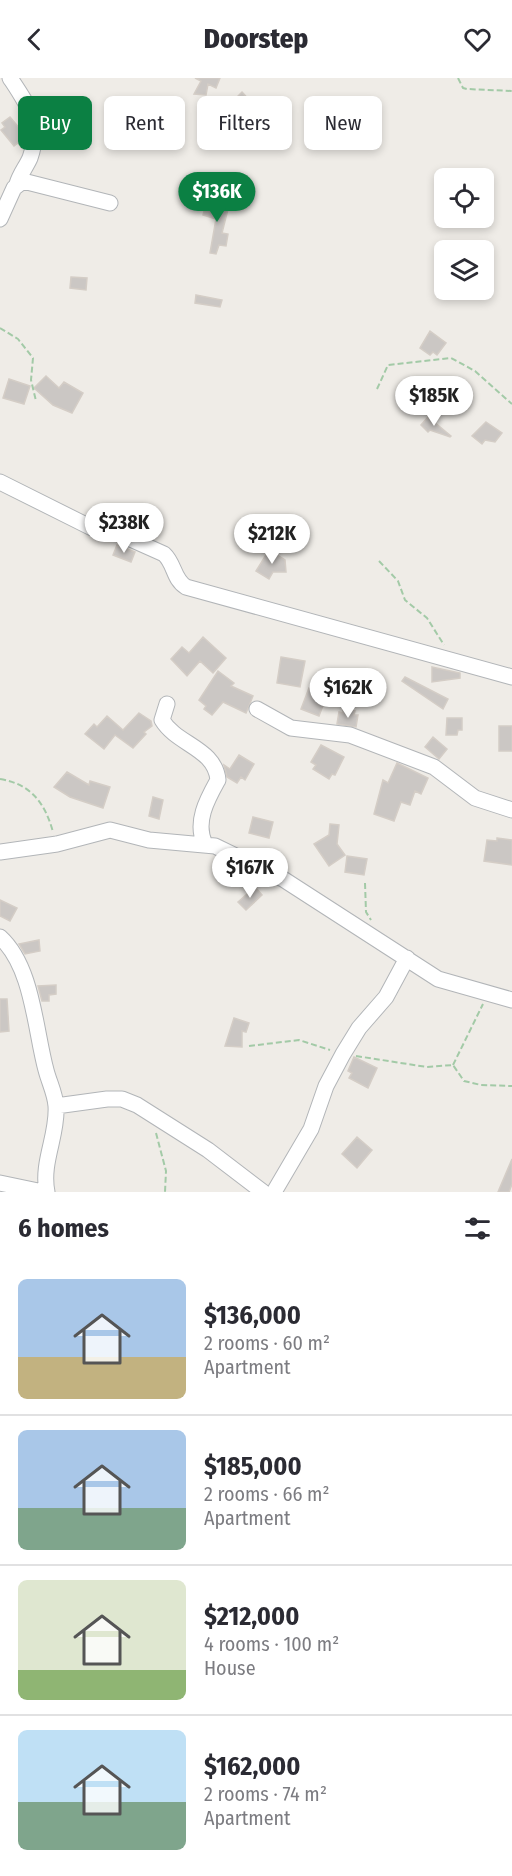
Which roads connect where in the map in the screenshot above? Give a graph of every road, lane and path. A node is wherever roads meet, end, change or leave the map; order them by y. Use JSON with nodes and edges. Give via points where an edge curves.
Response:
{"nodes":[{"id":1,"x":10,"y":78,"type":"edge"},
{"id":2,"x":459,"y":78,"type":"edge"},
{"id":3,"x":512,"y":91,"type":"edge"},
{"id":4,"x":17,"y":184,"type":"junction"},
{"id":5,"x":110,"y":203,"type":"dead end"},
{"id":6,"x":0,"y":219,"type":"edge"},
{"id":7,"x":0,"y":328,"type":"edge"},
{"id":8,"x":377,"y":389,"type":"dead end"},
{"id":9,"x":36,"y":401,"type":"dead end"},
{"id":10,"x":512,"y":404,"type":"edge"},
{"id":11,"x":0,"y":482,"type":"edge"},
{"id":12,"x":92,"y":528,"type":"dead end"},
{"id":13,"x":117,"y":533,"type":"dead end"},
{"id":14,"x":379,"y":561,"type":"dead end"},
{"id":15,"x":445,"y":645,"type":"dead end"},
{"id":16,"x":512,"y":678,"type":"edge"},
{"id":17,"x":167,"y":704,"type":"dead end"},
{"id":18,"x":258,"y":709,"type":"dead end"},
{"id":19,"x":0,"y":779,"type":"edge"},
{"id":20,"x":512,"y":810,"type":"edge"},
{"id":21,"x":57,"y":844,"type":"junction"},
{"id":22,"x":205,"y":844,"type":"junction"},
{"id":23,"x":0,"y":852,"type":"edge"},
{"id":24,"x":365,"y":882,"type":"dead end"},
{"id":25,"x":377,"y":927,"type":"dead end"},
{"id":26,"x":0,"y":937,"type":"edge"},
{"id":27,"x":407,"y":958,"type":"junction"},
{"id":28,"x":490,"y":994,"type":"junction"},
{"id":29,"x":512,"y":1000,"type":"edge"},
{"id":30,"x":249,"y":1046,"type":"dead end"},
{"id":31,"x":342,"y":1054,"type":"junction"},
{"id":32,"x":453,"y":1065,"type":"junction"},
{"id":33,"x":512,"y":1086,"type":"edge"},
{"id":34,"x":56,"y":1106,"type":"junction"},
{"id":35,"x":150,"y":1114,"type":"junction"},
{"id":36,"x":0,"y":1183,"type":"edge"},
{"id":37,"x":45,"y":1192,"type":"edge"},
{"id":38,"x":165,"y":1192,"type":"edge"},
{"id":39,"x":263,"y":1192,"type":"edge"},
{"id":40,"x":274,"y":1192,"type":"edge"}],
"edges":[{"from":1,"to":4,"type":"street","via":[[30,107],[34,124],[30,157]]},
{"from":2,"to":3,"type":"path","via":[[467,89]]},
{"from":4,"to":5,"type":"street","via":[[23,181],[44,185]]},
{"from":4,"to":6,"type":"street"},
{"from":7,"to":9,"type":"path","via":[[18,339],[33,358]]},
{"from":8,"to":10,"type":"path","via":[[388,365],[451,358],[475,370]]},
{"from":11,"to":12,"type":"street"},
{"from":13,"to":16,"type":"street","via":[[164,554],[186,587]]},
{"from":14,"to":15,"type":"path","via":[[398,581],[405,600],[427,618]]},
{"from":17,"to":22,"type":"street","via":[[162,720],[168,729],[207,755],[218,774],[203,813],[201,833]]},
{"from":18,"to":20,"type":"street","via":[[291,728],[350,735],[434,767],[475,798]]},
{"from":19,"to":21,"type":"path","via":[[20,783],[37,797]]},
{"from":21,"to":22,"type":"street","via":[[110,830],[149,840]]},
{"from":21,"to":23,"type":"street"},
{"from":22,"to":27,"type":"street","via":[[229,851],[284,879]]},
{"from":24,"to":25,"type":"path","via":[[366,912]]},
{"from":26,"to":34,"type":"street","via":[[25,980]]},
{"from":27,"to":28,"type":"street","via":[[438,979]]},
{"from":27,"to":31,"type":"street","via":[[386,997]]},
{"from":28,"to":29,"type":"street"},
{"from":28,"to":32,"type":"path"},
{"from":30,"to":31,"type":"path","via":[[299,1040]]},
{"from":31,"to":32,"type":"path","via":[[427,1067]]},
{"from":31,"to":40,"type":"street","via":[[311,1129]]},
{"from":32,"to":33,"type":"path","via":[[464,1081]]},
{"from":34,"to":35,"type":"street","via":[[122,1100]]},
{"from":34,"to":37,"type":"street","via":[[45,1167]]},
{"from":35,"to":38,"type":"path","via":[[166,1171]]},
{"from":35,"to":39,"type":"street","via":[[208,1150]]},
{"from":36,"to":37,"type":"street"}]}
